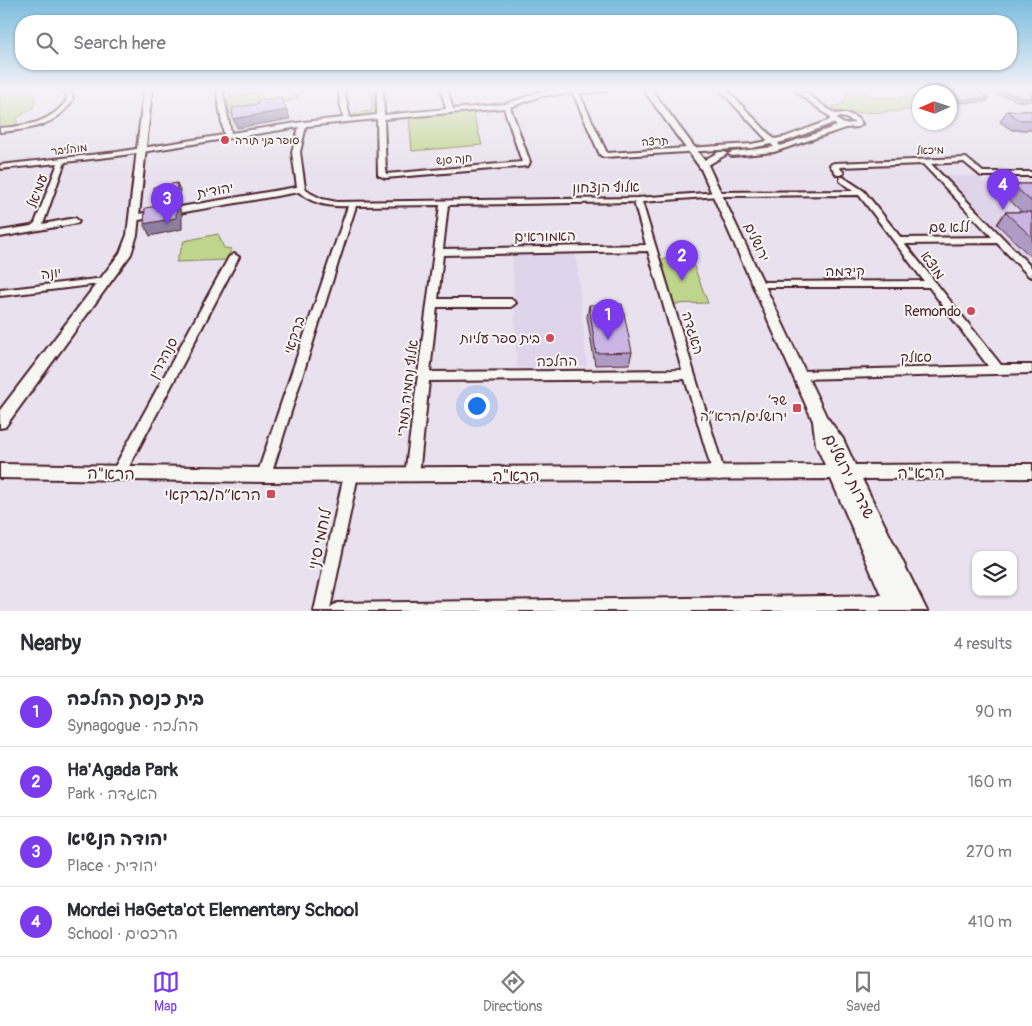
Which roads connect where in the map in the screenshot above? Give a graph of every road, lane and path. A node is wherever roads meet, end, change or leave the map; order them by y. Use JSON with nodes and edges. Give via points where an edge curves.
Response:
{"nodes":[{"id":1,"x":381,"y":117,"type":"edge"},
{"id":2,"x":53,"y":118,"type":"edge"},
{"id":3,"x":145,"y":118,"type":"edge"},
{"id":4,"x":225,"y":118,"type":"edge"},
{"id":5,"x":375,"y":118,"type":"edge"},
{"id":6,"x":510,"y":118,"type":"edge"},
{"id":7,"x":587,"y":118,"type":"edge"},
{"id":8,"x":668,"y":118,"type":"edge"},
{"id":9,"x":749,"y":118,"type":"edge"},
{"id":10,"x":840,"y":118,"type":"edge"},
{"id":11,"x":851,"y":118,"type":"edge"},
{"id":12,"x":833,"y":119,"type":"junction"},
{"id":13,"x":347,"y":120,"type":"joint"},
{"id":14,"x":303,"y":124,"type":"junction"},
{"id":15,"x":845,"y":126,"type":"junction"},
{"id":16,"x":0,"y":130,"type":"edge"},
{"id":17,"x":228,"y":135,"type":"junction"},
{"id":18,"x":773,"y":142,"type":"junction"},
{"id":19,"x":779,"y":148,"type":"junction"},
{"id":20,"x":141,"y":150,"type":"junction"},
{"id":21,"x":722,"y":154,"type":"joint"},
{"id":22,"x":697,"y":156,"type":"junction"},
{"id":23,"x":62,"y":161,"type":"junction"},
{"id":24,"x":925,"y":162,"type":"junction"},
{"id":25,"x":0,"y":167,"type":"edge"},
{"id":26,"x":1032,"y":174,"type":"edge"},
{"id":27,"x":842,"y":176,"type":"joint"},
{"id":28,"x":301,"y":189,"type":"junction"},
{"id":29,"x":861,"y":193,"type":"junction"},
{"id":30,"x":718,"y":194,"type":"junction"},
{"id":31,"x":638,"y":200,"type":"junction"},
{"id":32,"x":353,"y":204,"type":"junction"},
{"id":33,"x":444,"y":204,"type":"junction"},
{"id":34,"x":133,"y":218,"type":"junction"},
{"id":35,"x":75,"y":220,"type":"dead end"},
{"id":36,"x":34,"y":228,"type":"junction"},
{"id":37,"x":0,"y":234,"type":"edge"},
{"id":38,"x":999,"y":240,"type":"junction"},
{"id":39,"x":899,"y":241,"type":"junction"},
{"id":40,"x":652,"y":248,"type":"junction"},
{"id":41,"x":438,"y":252,"type":"junction"},
{"id":42,"x":234,"y":257,"type":"dead end"},
{"id":43,"x":1032,"y":274,"type":"edge"},
{"id":44,"x":105,"y":281,"type":"junction"},
{"id":45,"x":930,"y":284,"type":"junction"},
{"id":46,"x":760,"y":285,"type":"junction"},
{"id":47,"x":0,"y":294,"type":"edge"},
{"id":48,"x":432,"y":303,"type":"junction"},
{"id":49,"x":511,"y":303,"type":"dead end"},
{"id":50,"x":1032,"y":369,"type":"edge"},
{"id":51,"x":998,"y":370,"type":"junction"},
{"id":52,"x":690,"y":374,"type":"junction"},
{"id":53,"x":800,"y":375,"type":"junction"},
{"id":54,"x":424,"y":377,"type":"junction"},
{"id":55,"x":820,"y":420,"type":"joint"},
{"id":56,"x":0,"y":422,"type":"edge"},
{"id":57,"x":0,"y":471,"type":"edge"},
{"id":58,"x":1032,"y":471,"type":"edge"},
{"id":59,"x":844,"y":472,"type":"junction"},
{"id":60,"x":118,"y":474,"type":"junction"},
{"id":61,"x":719,"y":474,"type":"junction"},
{"id":62,"x":351,"y":475,"type":"junction"},
{"id":63,"x":412,"y":475,"type":"junction"},
{"id":64,"x":264,"y":476,"type":"junction"},
{"id":65,"x":896,"y":607,"type":"edge"},
{"id":66,"x":322,"y":611,"type":"edge"},
{"id":67,"x":337,"y":611,"type":"edge"},
{"id":68,"x":917,"y":611,"type":"edge"}],
"edges":[{"from":1,"to":6,"type":"street","name":"חנה סנש","via":[[382,175],[385,176],[524,164]]},
{"from":2,"to":16,"type":"street","via":[[30,126]]},
{"from":3,"to":20,"type":"street"},
{"from":4,"to":17,"type":"street"},
{"from":5,"to":13,"type":"street","name":"מוהליבר"},
{"from":7,"to":22,"type":"street","name":"תרצה","via":[[604,155]]},
{"from":8,"to":22,"type":"street","name":"ירושלים"},
{"from":9,"to":18,"type":"street"},
{"from":10,"to":12,"type":"street"},
{"from":11,"to":15,"type":"street","via":[[860,123],[855,127]]},
{"from":12,"to":15,"type":"street"},
{"from":12,"to":18,"type":"street","name":"תרצה"},
{"from":13,"to":14,"type":"street","name":"מוהליבר"},
{"from":14,"to":17,"type":"street","name":"מוהליבר"},
{"from":14,"to":28,"type":"street","via":[[296,152]]},
{"from":15,"to":19,"type":"street"},
{"from":17,"to":20,"type":"street","name":"מוהליבר"},
{"from":18,"to":19,"type":"street"},
{"from":18,"to":22,"type":"street","name":"תרצה"},
{"from":19,"to":21,"type":"street"},
{"from":20,"to":23,"type":"street","name":"מוהליבר"},
{"from":20,"to":34,"type":"street"},
{"from":21,"to":22,"type":"street"},
{"from":22,"to":30,"type":"street","name":"ירושלים"},
{"from":23,"to":25,"type":"street","name":"מוהליבר"},
{"from":23,"to":36,"type":"street","name":"עמיאל","via":[[39,224]]},
{"from":24,"to":26,"type":"street","name":"מיכאל","via":[[966,160],[981,174]]},
{"from":24,"to":27,"type":"street","name":"מיכאל","via":[[834,164]]},
{"from":24,"to":38,"type":"street"},
{"from":27,"to":29,"type":"street","name":"מוצא"},
{"from":28,"to":32,"type":"street","name":"אלוף הנצחון","via":[[307,196],[320,201]]},
{"from":28,"to":34,"type":"street","name":"יהודית"},
{"from":29,"to":30,"type":"street","name":"אלוף הנצחון"},
{"from":29,"to":39,"type":"street","name":"מוצא"},
{"from":30,"to":31,"type":"street","name":"אלוף הנצחון"},
{"from":30,"to":46,"type":"street","name":"ירושלים"},
{"from":31,"to":33,"type":"street","name":"אלוף הנצחון"},
{"from":31,"to":40,"type":"street","name":"האגדה"},
{"from":32,"to":33,"type":"street","name":"אלוף הנצחון"},
{"from":32,"to":64,"type":"street","name":"ברקאי"},
{"from":33,"to":41,"type":"street","name":"אלוף נחמיה תמרי"},
{"from":34,"to":44,"type":"street","via":[[130,244]]},
{"from":35,"to":36,"type":"street"},
{"from":36,"to":37,"type":"street"},
{"from":38,"to":39,"type":"street","name":"ללא שם"},
{"from":38,"to":43,"type":"street"},
{"from":39,"to":45,"type":"street","name":"מוצא"},
{"from":40,"to":41,"type":"street","name":"האמוראים"},
{"from":40,"to":52,"type":"street","name":"האגדה"},
{"from":41,"to":48,"type":"street","name":"אלוף נחמיה תמרי"},
{"from":42,"to":60,"type":"street","name":"סנהדרין"},
{"from":44,"to":47,"type":"street","name":"יונה"},
{"from":44,"to":56,"type":"street"},
{"from":45,"to":46,"type":"street","name":"קידמה"},
{"from":45,"to":51,"type":"street","name":"מוצא"},
{"from":46,"to":53,"type":"street","name":"ירושלים"},
{"from":48,"to":49,"type":"street"},
{"from":48,"to":54,"type":"street","name":"אלוף נחמיה תמרי"},
{"from":50,"to":51,"type":"street","name":"סאלק"},
{"from":51,"to":53,"type":"street","name":"סאלק"},
{"from":52,"to":54,"type":"street","name":"ההלכה"},
{"from":52,"to":61,"type":"street","name":"האגדה"},
{"from":53,"to":55,"type":"street","name":"ירושלים"},
{"from":54,"to":63,"type":"street","name":"אלוף נחמיה תמרי"},
{"from":55,"to":59,"type":"street","name":"שדרות ירושלים","via":[[824,445]]},
{"from":57,"to":60,"type":"street","name":"הרא\"ה"},
{"from":58,"to":59,"type":"street","name":"הרא\"ה"},
{"from":59,"to":61,"type":"street","name":"הרא\"ה"},
{"from":59,"to":65,"type":"street","name":"שדרות ירושלים"},
{"from":59,"to":68,"type":"street","name":"שדרות ירושלים"},
{"from":60,"to":64,"type":"street","name":"הרא\"ה"},
{"from":61,"to":63,"type":"street","name":"הרא\"ה"},
{"from":62,"to":63,"type":"street","name":"הרא\"ה"},
{"from":62,"to":64,"type":"street","name":"הרא\"ה"},
{"from":62,"to":66,"type":"street","name":"לוחמי סיני"},
{"from":65,"to":67,"type":"street"}]}
